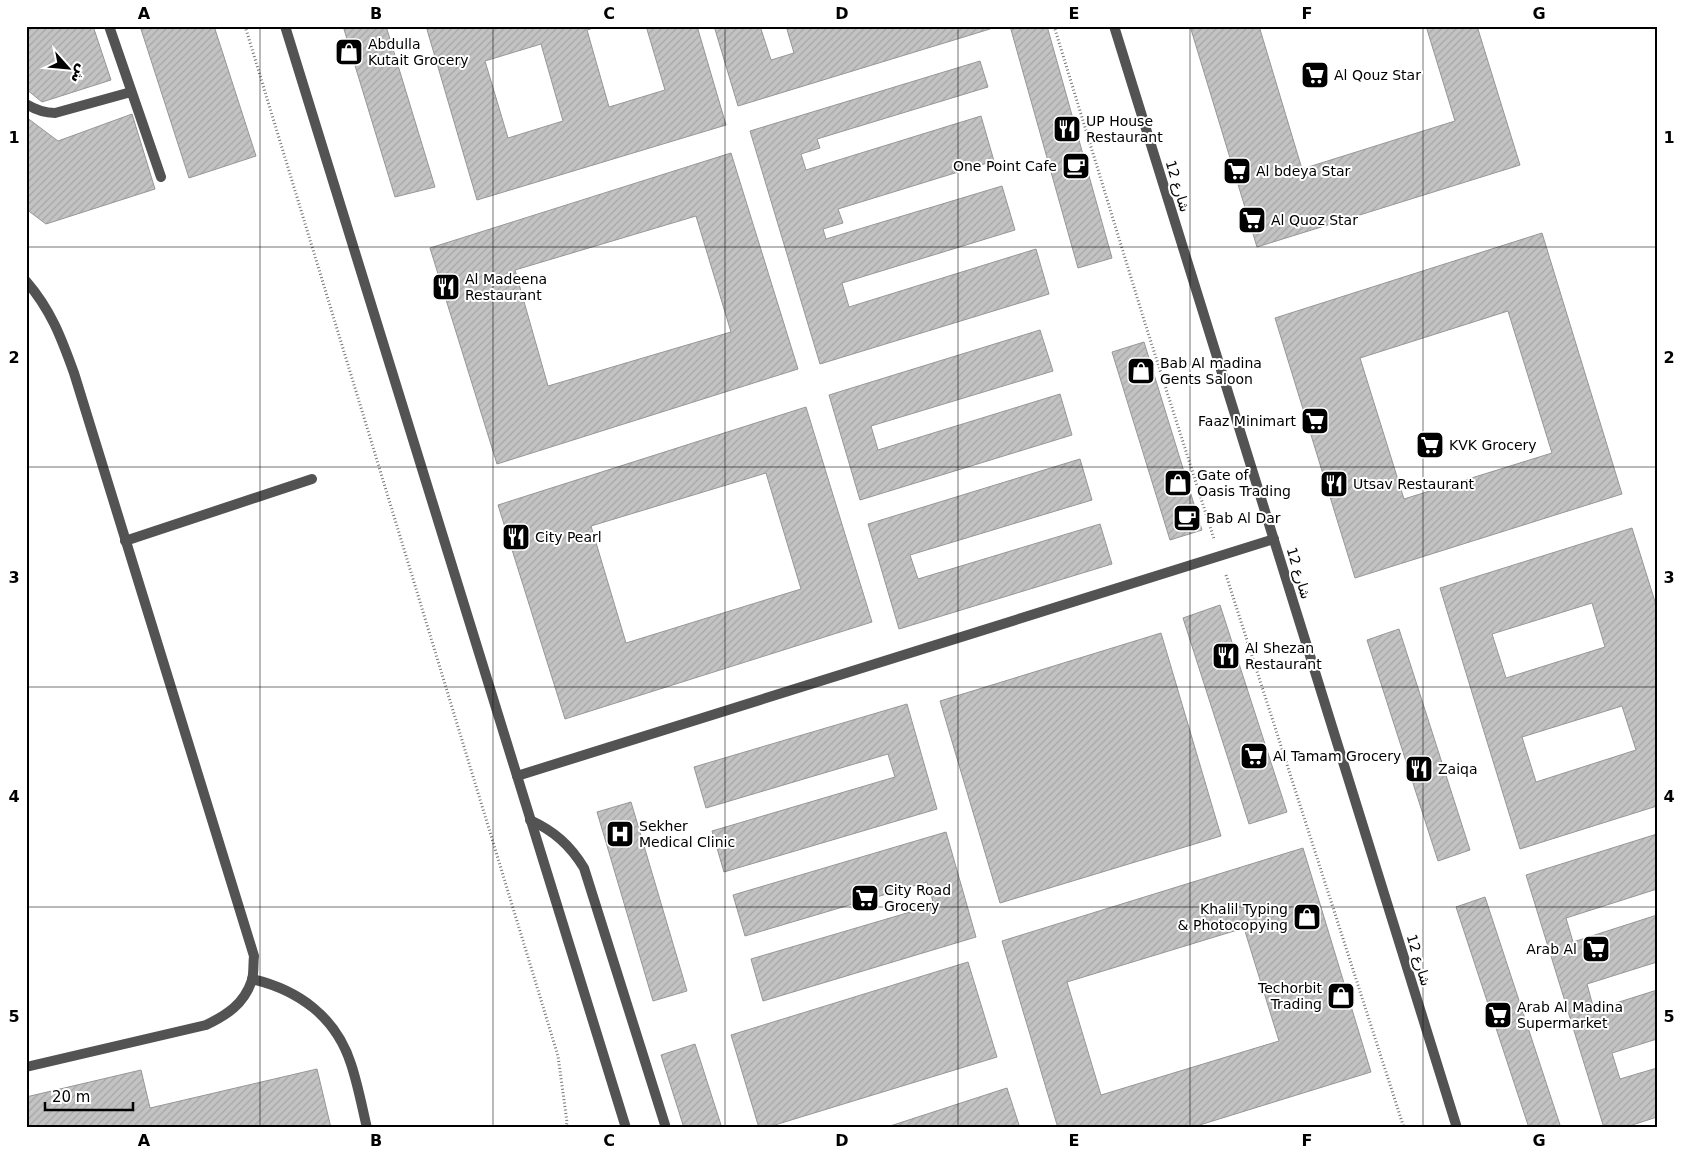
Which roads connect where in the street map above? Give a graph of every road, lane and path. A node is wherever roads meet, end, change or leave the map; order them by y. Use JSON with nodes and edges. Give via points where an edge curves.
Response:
{"nodes":[{"id":1,"x":109,"y":26,"type":"edge"},
{"id":2,"x":245,"y":26,"type":"edge"},
{"id":3,"x":284,"y":26,"type":"edge"},
{"id":4,"x":1054,"y":26,"type":"edge"},
{"id":5,"x":1114,"y":26,"type":"edge"},
{"id":6,"x":131,"y":92,"type":"junction"},
{"id":7,"x":26,"y":104,"type":"edge"},
{"id":8,"x":161,"y":178,"type":"dead end"},
{"id":9,"x":26,"y":281,"type":"edge"},
{"id":10,"x":312,"y":480,"type":"dead end"},
{"id":11,"x":1274,"y":539,"type":"junction"},
{"id":12,"x":126,"y":541,"type":"junction"},
{"id":13,"x":1220,"y":556,"type":"junction"},
{"id":14,"x":517,"y":776,"type":"junction"},
{"id":15,"x":530,"y":820,"type":"junction"},
{"id":16,"x":252,"y":979,"type":"junction"},
{"id":17,"x":26,"y":1067,"type":"edge"},
{"id":18,"x":367,"y":1128,"type":"edge"},
{"id":19,"x":566,"y":1128,"type":"edge"},
{"id":20,"x":626,"y":1128,"type":"edge"},
{"id":21,"x":666,"y":1128,"type":"edge"},
{"id":22,"x":1404,"y":1128,"type":"edge"},
{"id":23,"x":1457,"y":1128,"type":"edge"}],
"edges":[{"from":1,"to":6,"type":"street"},
{"from":2,"to":19,"type":"path","via":[[558,1056]]},
{"from":3,"to":14,"type":"street"},
{"from":4,"to":13,"type":"path"},
{"from":5,"to":11,"type":"street","name":"شارع 12"},
{"from":6,"to":7,"type":"street","via":[[55,112],[35,110]]},
{"from":6,"to":8,"type":"street"},
{"from":9,"to":12,"type":"street","via":[[39,296],[60,333]]},
{"from":10,"to":12,"type":"street"},
{"from":11,"to":13,"type":"street"},
{"from":11,"to":23,"type":"street","name":"شارع 12"},
{"from":12,"to":16,"type":"street","via":[[248,934],[254,956]]},
{"from":13,"to":14,"type":"street"},
{"from":13,"to":22,"type":"path"},
{"from":14,"to":15,"type":"street"},
{"from":15,"to":20,"type":"street"},
{"from":15,"to":21,"type":"street","via":[[562,839],[584,868]]},
{"from":16,"to":17,"type":"street","via":[[242,999],[226,1016],[206,1025]]},
{"from":16,"to":18,"type":"street","via":[[271,983],[306,1001],[334,1029],[351,1064]]}]}
